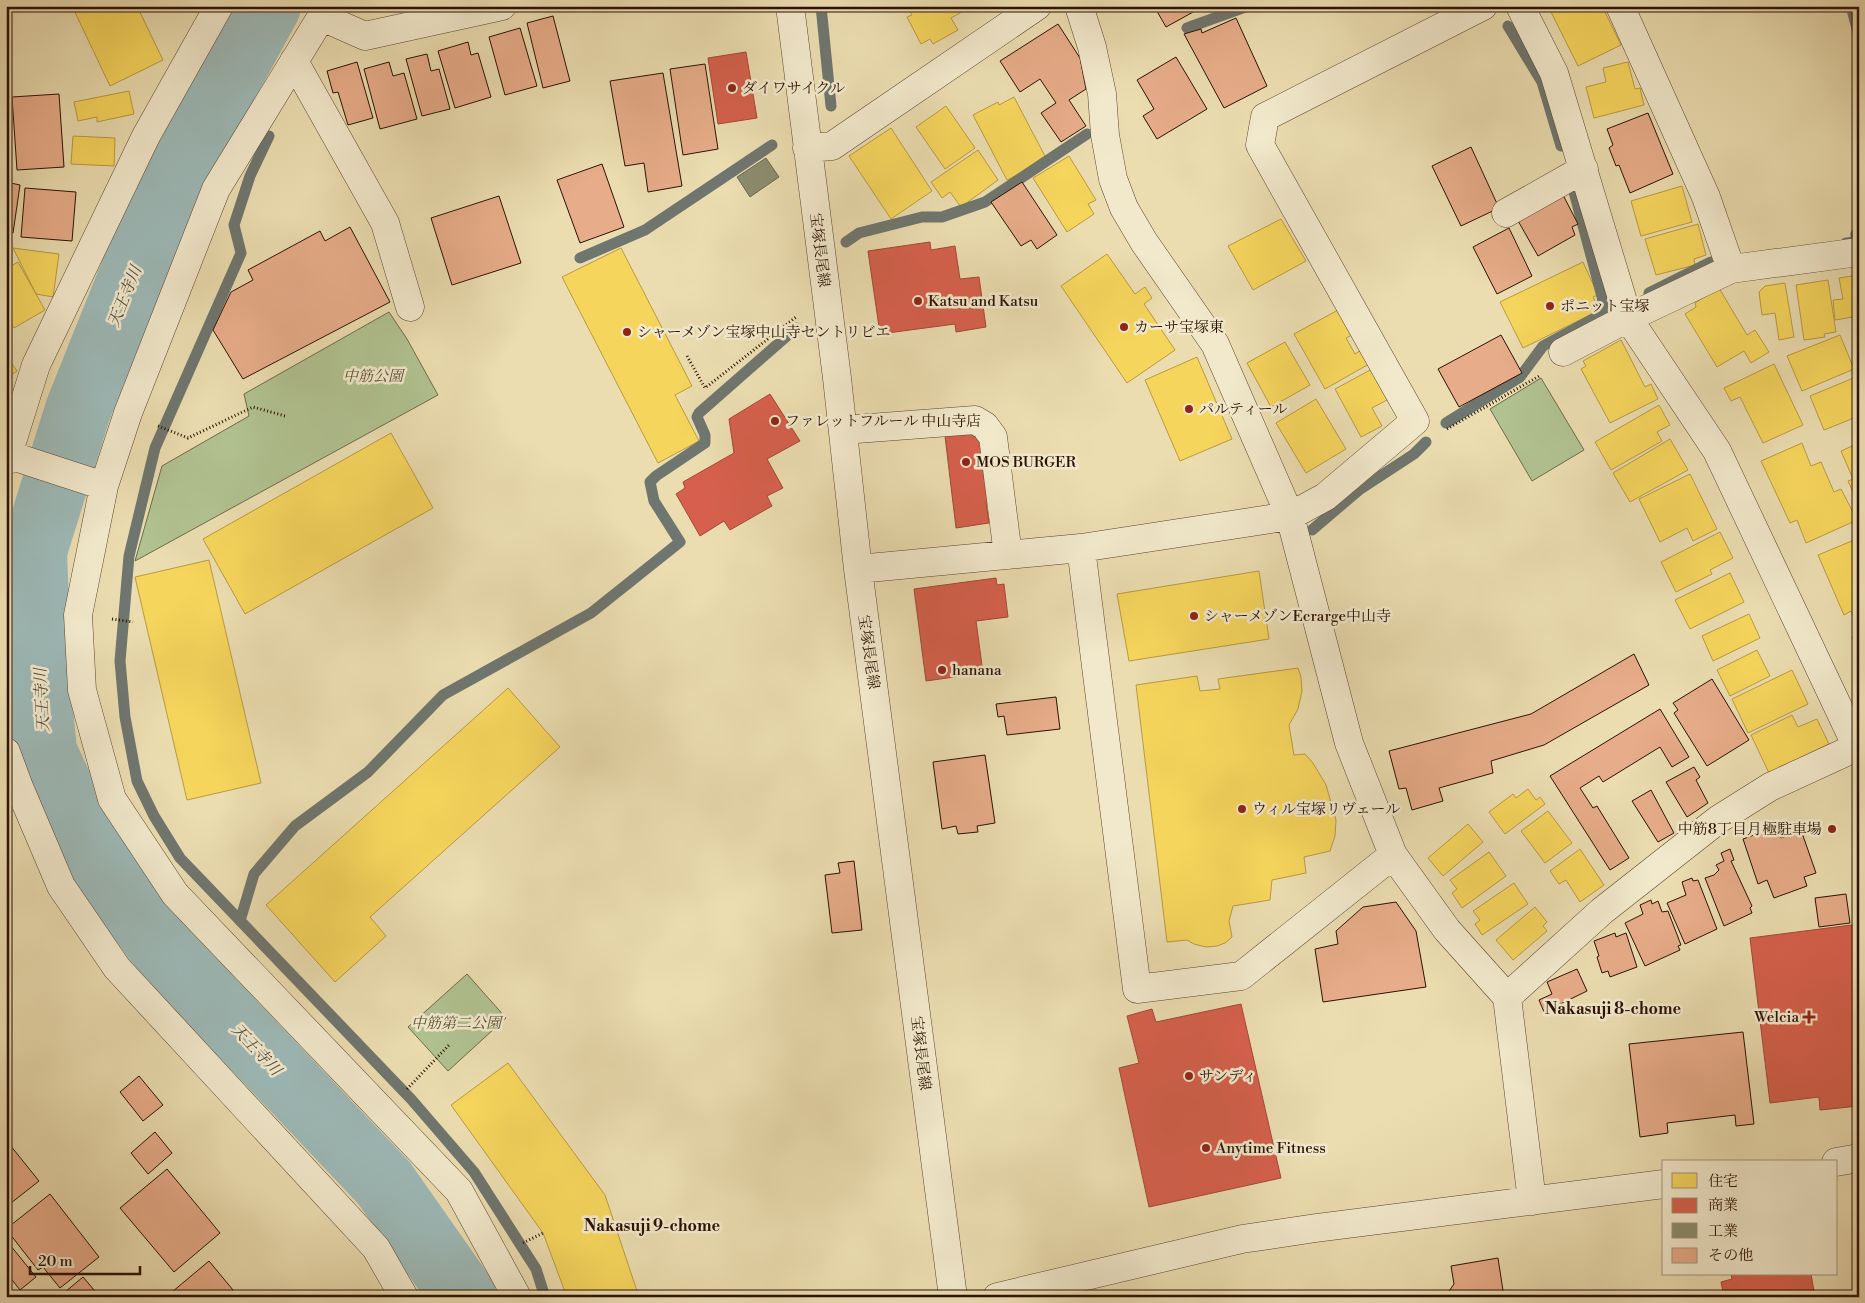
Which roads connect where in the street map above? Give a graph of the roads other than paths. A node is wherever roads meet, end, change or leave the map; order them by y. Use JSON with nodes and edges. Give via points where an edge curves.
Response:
{"nodes":[{"id":1,"x":219,"y":6,"type":"edge"},
{"id":2,"x":502,"y":6,"type":"edge"},
{"id":3,"x":790,"y":6,"type":"edge"},
{"id":4,"x":1037,"y":6,"type":"edge"},
{"id":5,"x":1079,"y":6,"type":"edge"},
{"id":6,"x":1483,"y":6,"type":"edge"},
{"id":7,"x":1520,"y":6,"type":"edge"},
{"id":8,"x":1620,"y":6,"type":"edge"},
{"id":9,"x":325,"y":11,"type":"edge"},
{"id":10,"x":294,"y":61,"type":"junction"},
{"id":11,"x":807,"y":148,"type":"junction"},
{"id":12,"x":1584,"y":169,"type":"junction"},
{"id":13,"x":1506,"y":212,"type":"dead end"},
{"id":14,"x":1859,"y":252,"type":"edge"},
{"id":15,"x":1731,"y":269,"type":"junction"},
{"id":16,"x":410,"y":307,"type":"dead end"},
{"id":17,"x":1628,"y":318,"type":"junction"},
{"id":18,"x":1563,"y":352,"type":"road end"},
{"id":19,"x":843,"y":430,"type":"junction"},
{"id":20,"x":11,"y":457,"type":"edge"},
{"id":21,"x":97,"y":484,"type":"junction"},
{"id":22,"x":1290,"y":516,"type":"junction"},
{"id":23,"x":1081,"y":548,"type":"junction"},
{"id":24,"x":1008,"y":555,"type":"junction"},
{"id":25,"x":858,"y":569,"type":"junction"},
{"id":26,"x":1858,"y":747,"type":"edge"},
{"id":27,"x":6,"y":752,"type":"edge"},
{"id":28,"x":1393,"y":855,"type":"junction"},
{"id":29,"x":1507,"y":997,"type":"junction"},
{"id":30,"x":1859,"y":1158,"type":"edge"},
{"id":31,"x":1838,"y":1162,"type":"edge"},
{"id":32,"x":1662,"y":1184,"type":"edge"},
{"id":33,"x":1532,"y":1200,"type":"junction"},
{"id":34,"x":404,"y":1297,"type":"edge"},
{"id":35,"x":517,"y":1297,"type":"edge"},
{"id":36,"x":953,"y":1297,"type":"edge"},
{"id":37,"x":997,"y":1297,"type":"edge"}],
"edges":[{"from":1,"to":20,"type":"street","via":[[146,136],[40,356]]},
{"from":2,"to":9,"type":"street","via":[[366,36]]},
{"from":3,"to":11,"type":"street","name":"宝塚長尾線"},
{"from":4,"to":11,"type":"street","via":[[832,146]]},
{"from":5,"to":22,"type":"street","via":[[1102,94],[1112,178],[1124,208],[1215,344]]},
{"from":6,"to":22,"type":"street","via":[[1265,117],[1260,145],[1415,420],[1324,497]]},
{"from":7,"to":12,"type":"street","via":[[1554,73]]},
{"from":8,"to":15,"type":"street","via":[[1706,198]]},
{"from":9,"to":10,"type":"street"},
{"from":10,"to":16,"type":"street","via":[[385,223]]},
{"from":10,"to":21,"type":"street","via":[[216,189]]},
{"from":11,"to":19,"type":"street","name":"宝塚長尾線"},
{"from":12,"to":13,"type":"street"},
{"from":12,"to":17,"type":"street"},
{"from":14,"to":15,"type":"street"},
{"from":15,"to":17,"type":"street"},
{"from":17,"to":18,"type":"street"},
{"from":17,"to":26,"type":"street","via":[[1717,451]]},
{"from":19,"to":24,"type":"street","via":[[976,420],[985,426],[993,437]]},
{"from":19,"to":25,"type":"street","name":"宝塚長尾線"},
{"from":20,"to":21,"type":"street"},
{"from":21,"to":35,"type":"street","via":[[78,615],[82,690],[112,799],[174,894],[459,1190]]},
{"from":22,"to":23,"type":"street"},
{"from":22,"to":28,"type":"street","via":[[1349,743]]},
{"from":23,"to":24,"type":"street"},
{"from":23,"to":28,"type":"street","via":[[1137,989],[1241,976]]},
{"from":24,"to":25,"type":"street"},
{"from":25,"to":36,"type":"street","name":"宝塚長尾線"},
{"from":26,"to":29,"type":"street","via":[[1770,787],[1719,819],[1602,911]]},
{"from":27,"to":34,"type":"street","via":[[61,886],[117,968],[376,1248]]},
{"from":28,"to":29,"type":"street","via":[[1447,930]]},
{"from":29,"to":33,"type":"street"},
{"from":30,"to":31,"type":"street"},
{"from":32,"to":33,"type":"street"},
{"from":33,"to":37,"type":"street","via":[[1242,1239]]}]}
